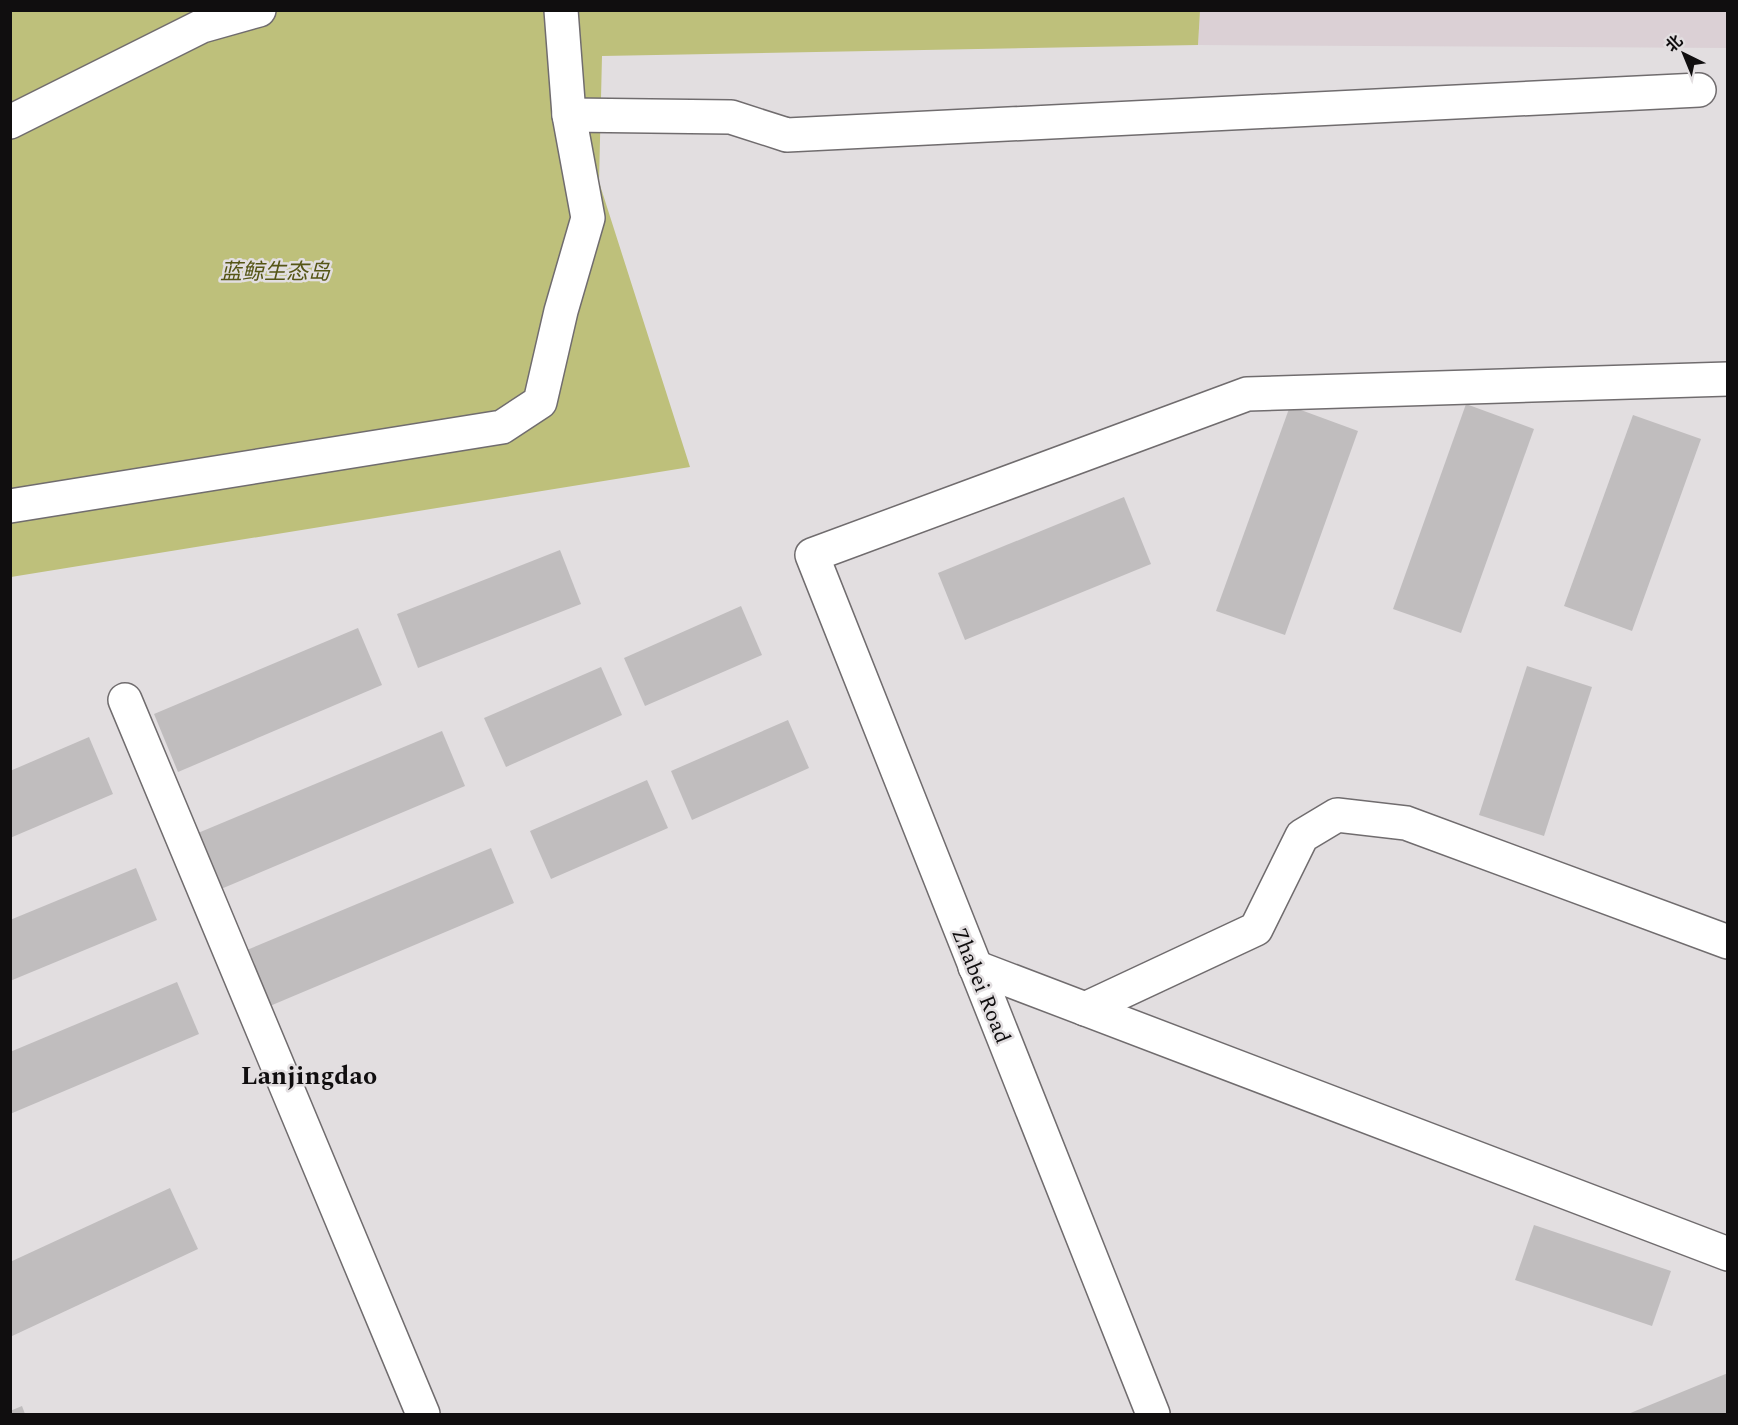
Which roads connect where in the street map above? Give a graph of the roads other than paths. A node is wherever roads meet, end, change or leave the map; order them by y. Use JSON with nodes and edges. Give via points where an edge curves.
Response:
{"nodes":[{"id":1,"x":259,"y":10,"type":"edge"},
{"id":2,"x":561,"y":10,"type":"edge"},
{"id":3,"x":1699,"y":90,"type":"dead end"},
{"id":4,"x":569,"y":115,"type":"junction"},
{"id":5,"x":10,"y":122,"type":"edge"},
{"id":6,"x":1728,"y":379,"type":"edge"},
{"id":7,"x":10,"y":506,"type":"edge"},
{"id":8,"x":125,"y":700,"type":"dead end"},
{"id":9,"x":1728,"y":942,"type":"edge"},
{"id":10,"x":975,"y":967,"type":"junction"},
{"id":11,"x":1084,"y":1009,"type":"junction"},
{"id":12,"x":1728,"y":1254,"type":"edge"},
{"id":13,"x":423,"y":1414,"type":"edge"},
{"id":14,"x":1153,"y":1414,"type":"edge"}],
"edges":[{"from":1,"to":5,"type":"street","via":[[202,26]]},
{"from":2,"to":4,"type":"street"},
{"from":3,"to":4,"type":"street","via":[[787,135],[731,117]]},
{"from":4,"to":7,"type":"street","via":[[588,218],[540,402],[502,427]]},
{"from":6,"to":10,"type":"street","name":"Zhabei Road","via":[[1247,394],[812,555]]},
{"from":8,"to":13,"type":"street"},
{"from":9,"to":11,"type":"street","via":[[1406,823],[1337,815],[1302,836],[1256,929]]},
{"from":10,"to":11,"type":"street"},
{"from":10,"to":14,"type":"street","name":"Zhabei Road"},
{"from":11,"to":12,"type":"street"}]}
